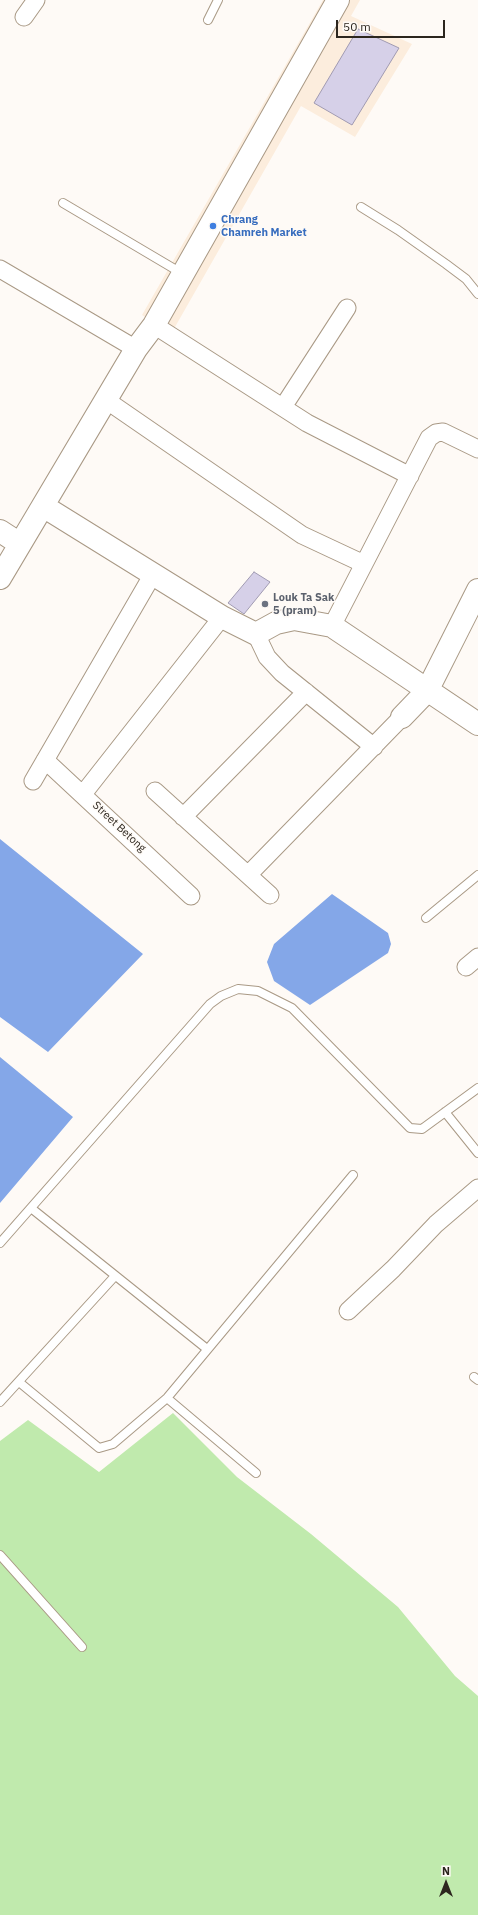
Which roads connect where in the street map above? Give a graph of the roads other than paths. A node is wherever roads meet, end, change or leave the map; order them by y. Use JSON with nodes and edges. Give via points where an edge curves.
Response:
{"nodes":[{"id":1,"x":36,"y":0,"type":"edge"},
{"id":2,"x":218,"y":0,"type":"edge"},
{"id":3,"x":338,"y":0,"type":"edge"},
{"id":4,"x":24,"y":16,"type":"dead end"},
{"id":5,"x":208,"y":20,"type":"dead end"},
{"id":6,"x":63,"y":203,"type":"dead end"},
{"id":7,"x":361,"y":207,"type":"dead end"},
{"id":8,"x":0,"y":269,"type":"edge"},
{"id":9,"x":183,"y":274,"type":"junction"},
{"id":10,"x":478,"y":294,"type":"edge"},
{"id":11,"x":347,"y":308,"type":"dead end"},
{"id":12,"x":154,"y":325,"type":"junction"},
{"id":13,"x":136,"y":349,"type":"junction"},
{"id":14,"x":106,"y":400,"type":"junction"},
{"id":15,"x":283,"y":408,"type":"junction"},
{"id":16,"x":478,"y":449,"type":"edge"},
{"id":17,"x":410,"y":476,"type":"junction"},
{"id":18,"x":44,"y":506,"type":"junction"},
{"id":19,"x":0,"y":531,"type":"edge"},
{"id":20,"x":20,"y":544,"type":"junction"},
{"id":21,"x":364,"y":564,"type":"junction"},
{"id":22,"x":153,"y":574,"type":"junction"},
{"id":23,"x":0,"y":578,"type":"edge"},
{"id":24,"x":478,"y":590,"type":"edge"},
{"id":25,"x":222,"y":617,"type":"junction"},
{"id":26,"x":332,"y":626,"type":"junction"},
{"id":27,"x":256,"y":634,"type":"junction"},
{"id":28,"x":427,"y":691,"type":"junction"},
{"id":29,"x":306,"y":692,"type":"junction"},
{"id":30,"x":402,"y":717,"type":"joint"},
{"id":31,"x":478,"y":724,"type":"edge"},
{"id":32,"x":374,"y":747,"type":"junction"},
{"id":33,"x":45,"y":760,"type":"junction"},
{"id":34,"x":33,"y":781,"type":"dead end"},
{"id":35,"x":155,"y":792,"type":"dead end"},
{"id":36,"x":83,"y":794,"type":"junction"},
{"id":37,"x":183,"y":817,"type":"junction"},
{"id":38,"x":248,"y":875,"type":"junction"},
{"id":39,"x":478,"y":875,"type":"edge"},
{"id":40,"x":270,"y":895,"type":"dead end"},
{"id":41,"x":191,"y":896,"type":"dead end"},
{"id":42,"x":426,"y":918,"type":"dead end"},
{"id":43,"x":478,"y":1088,"type":"edge"},
{"id":44,"x":446,"y":1112,"type":"junction"},
{"id":45,"x":478,"y":1153,"type":"edge"},
{"id":46,"x":354,"y":1175,"type":"dead end"},
{"id":47,"x":478,"y":1188,"type":"edge"},
{"id":48,"x":31,"y":1208,"type":"junction"},
{"id":49,"x":0,"y":1243,"type":"edge"},
{"id":50,"x":115,"y":1276,"type":"junction"},
{"id":51,"x":348,"y":1311,"type":"dead end"},
{"id":52,"x":207,"y":1349,"type":"junction"},
{"id":53,"x":19,"y":1382,"type":"junction"},
{"id":54,"x":167,"y":1398,"type":"junction"},
{"id":55,"x":0,"y":1402,"type":"edge"},
{"id":56,"x":256,"y":1473,"type":"dead end"},
{"id":57,"x":0,"y":1555,"type":"edge"},
{"id":58,"x":82,"y":1647,"type":"dead end"}],
"edges":[{"from":1,"to":4,"type":"street"},
{"from":2,"to":5,"type":"lane"},
{"from":3,"to":9,"type":"street"},
{"from":6,"to":9,"type":"lane"},
{"from":7,"to":10,"type":"lane","via":[[446,264],[466,280]]},
{"from":8,"to":13,"type":"street"},
{"from":9,"to":12,"type":"street"},
{"from":11,"to":15,"type":"street"},
{"from":12,"to":13,"type":"street"},
{"from":12,"to":15,"type":"street"},
{"from":13,"to":14,"type":"street"},
{"from":14,"to":18,"type":"street"},
{"from":14,"to":21,"type":"street","via":[[302,535]]},
{"from":15,"to":17,"type":"street"},
{"from":16,"to":17,"type":"street","via":[[443,432],[436,432],[429,438]]},
{"from":17,"to":21,"type":"street"},
{"from":18,"to":20,"type":"street"},
{"from":18,"to":22,"type":"street"},
{"from":19,"to":20,"type":"street"},
{"from":20,"to":23,"type":"street"},
{"from":21,"to":26,"type":"street"},
{"from":22,"to":25,"type":"street"},
{"from":22,"to":33,"type":"street"},
{"from":24,"to":28,"type":"street"},
{"from":25,"to":27,"type":"street"},
{"from":25,"to":36,"type":"street"},
{"from":26,"to":27,"type":"street","via":[[294,619],[276,623]]},
{"from":26,"to":28,"type":"street"},
{"from":27,"to":29,"type":"street","via":[[267,658]]},
{"from":28,"to":30,"type":"street"},
{"from":28,"to":31,"type":"street"},
{"from":29,"to":32,"type":"street"},
{"from":29,"to":37,"type":"street"},
{"from":30,"to":32,"type":"street"},
{"from":32,"to":38,"type":"street"},
{"from":33,"to":34,"type":"street"},
{"from":33,"to":36,"type":"street","name":"Street Betong"},
{"from":35,"to":37,"type":"street"},
{"from":36,"to":41,"type":"street","name":"Street Betong"},
{"from":37,"to":38,"type":"street"},
{"from":38,"to":40,"type":"street"},
{"from":39,"to":42,"type":"lane"},
{"from":43,"to":44,"type":"lane"},
{"from":44,"to":45,"type":"lane"},
{"from":44,"to":48,"type":"lane","via":[[422,1129],[410,1128],[292,1008],[258,991],[238,989],[210,1004]]},
{"from":46,"to":52,"type":"lane"},
{"from":47,"to":51,"type":"street","via":[[436,1224]]},
{"from":48,"to":49,"type":"lane"},
{"from":48,"to":50,"type":"lane"},
{"from":50,"to":52,"type":"lane"},
{"from":50,"to":53,"type":"lane"},
{"from":52,"to":54,"type":"lane"},
{"from":53,"to":54,"type":"lane","via":[[98,1448],[113,1444]]},
{"from":53,"to":55,"type":"lane"},
{"from":54,"to":56,"type":"lane"},
{"from":57,"to":58,"type":"lane"}]}
